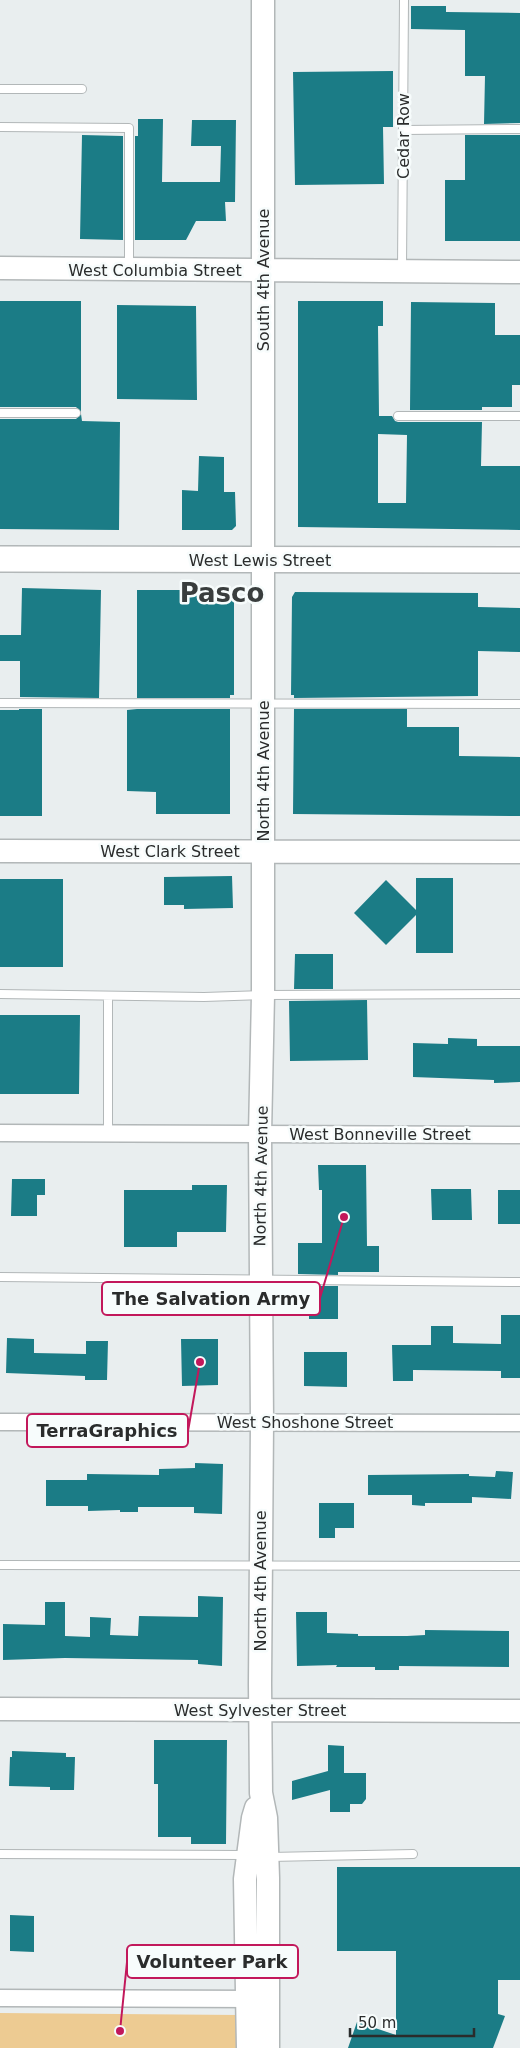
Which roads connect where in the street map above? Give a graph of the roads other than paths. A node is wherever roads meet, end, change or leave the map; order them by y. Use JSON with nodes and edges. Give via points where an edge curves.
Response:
{"nodes":[{"id":1,"x":263,"y":0,"type":"edge"},
{"id":2,"x":404,"y":0,"type":"edge"},
{"id":3,"x":0,"y":89,"type":"edge"},
{"id":4,"x":82,"y":89,"type":"dead end"},
{"id":5,"x":0,"y":127,"type":"edge"},
{"id":6,"x":520,"y":129,"type":"edge"},
{"id":7,"x":403,"y":130,"type":"junction"},
{"id":8,"x":0,"y":268,"type":"edge"},
{"id":9,"x":130,"y":269,"type":"junction"},
{"id":10,"x":263,"y":270,"type":"junction"},
{"id":11,"x":402,"y":272,"type":"junction"},
{"id":12,"x":520,"y":272,"type":"edge"},
{"id":13,"x":0,"y":413,"type":"edge"},
{"id":14,"x":76,"y":413,"type":"dead end"},
{"id":15,"x":398,"y":416,"type":"dead end"},
{"id":16,"x":520,"y":416,"type":"edge"},
{"id":17,"x":0,"y":559,"type":"edge"},
{"id":18,"x":264,"y":560,"type":"junction"},
{"id":19,"x":520,"y":560,"type":"edge"},
{"id":20,"x":0,"y":703,"type":"edge"},
{"id":21,"x":263,"y":704,"type":"junction"},
{"id":22,"x":520,"y":704,"type":"edge"},
{"id":23,"x":0,"y":851,"type":"edge"},
{"id":24,"x":263,"y":851,"type":"junction"},
{"id":25,"x":520,"y":852,"type":"edge"},
{"id":26,"x":0,"y":994,"type":"edge"},
{"id":27,"x":520,"y":994,"type":"edge"},
{"id":28,"x":263,"y":995,"type":"junction"},
{"id":29,"x":108,"y":996,"type":"junction"},
{"id":30,"x":0,"y":1134,"type":"edge"},
{"id":31,"x":108,"y":1134,"type":"junction"},
{"id":32,"x":260,"y":1134,"type":"junction"},
{"id":33,"x":520,"y":1135,"type":"edge"},
{"id":34,"x":0,"y":1277,"type":"edge"},
{"id":35,"x":260,"y":1280,"type":"junction"},
{"id":36,"x":520,"y":1282,"type":"edge"},
{"id":37,"x":0,"y":1422,"type":"edge"},
{"id":38,"x":262,"y":1422,"type":"junction"},
{"id":39,"x":520,"y":1423,"type":"edge"},
{"id":40,"x":0,"y":1565,"type":"edge"},
{"id":41,"x":261,"y":1566,"type":"junction"},
{"id":42,"x":520,"y":1566,"type":"edge"},
{"id":43,"x":0,"y":1709,"type":"edge"},
{"id":44,"x":261,"y":1710,"type":"junction"},
{"id":45,"x":520,"y":1711,"type":"edge"},
{"id":46,"x":0,"y":1854,"type":"edge"},
{"id":47,"x":413,"y":1854,"type":"dead end"},
{"id":48,"x":258,"y":1856,"type":"junction"},
{"id":49,"x":0,"y":1998,"type":"edge"},
{"id":50,"x":258,"y":1999,"type":"junction"},
{"id":51,"x":248,"y":2048,"type":"edge"},
{"id":52,"x":268,"y":2048,"type":"edge"}],
"edges":[{"from":1,"to":10,"type":"street","name":"South 4th Avenue"},
{"from":2,"to":7,"type":"lane","name":"Cedar Row"},
{"from":3,"to":4,"type":"lane"},
{"from":5,"to":9,"type":"lane","via":[[129,128]]},
{"from":6,"to":7,"type":"lane"},
{"from":7,"to":11,"type":"lane","name":"Cedar Row"},
{"from":8,"to":9,"type":"street","name":"West Columbia Street"},
{"from":9,"to":10,"type":"street","name":"West Columbia Street"},
{"from":10,"to":11,"type":"street","name":"West Columbia Street"},
{"from":10,"to":18,"type":"street","name":"South 4th Avenue"},
{"from":11,"to":12,"type":"street","name":"West Columbia Street"},
{"from":13,"to":14,"type":"lane"},
{"from":15,"to":16,"type":"lane"},
{"from":17,"to":18,"type":"main road","name":"West Lewis Street"},
{"from":18,"to":19,"type":"main road","name":"West Lewis Street"},
{"from":18,"to":21,"type":"street","name":"North 4th Avenue"},
{"from":20,"to":21,"type":"lane"},
{"from":21,"to":22,"type":"lane"},
{"from":21,"to":24,"type":"street","name":"North 4th Avenue"},
{"from":23,"to":24,"type":"street","name":"West Clark Street"},
{"from":24,"to":25,"type":"street","name":"West Clark Street"},
{"from":24,"to":28,"type":"street","name":"North 4th Avenue"},
{"from":26,"to":29,"type":"lane"},
{"from":27,"to":28,"type":"lane"},
{"from":28,"to":29,"type":"lane"},
{"from":28,"to":32,"type":"street","name":"North 4th Avenue"},
{"from":29,"to":31,"type":"lane"},
{"from":30,"to":31,"type":"street","name":"West Bonneville Street"},
{"from":31,"to":32,"type":"street","name":"West Bonneville Street"},
{"from":32,"to":33,"type":"street","name":"West Bonneville Street"},
{"from":32,"to":35,"type":"street","name":"North 4th Avenue"},
{"from":34,"to":35,"type":"lane"},
{"from":35,"to":36,"type":"lane"},
{"from":35,"to":38,"type":"street","name":"North 4th Avenue"},
{"from":37,"to":38,"type":"street","name":"West Shoshone Street"},
{"from":38,"to":39,"type":"street","name":"West Shoshone Street"},
{"from":38,"to":41,"type":"street","name":"North 4th Avenue"},
{"from":40,"to":41,"type":"lane"},
{"from":41,"to":42,"type":"lane"},
{"from":41,"to":44,"type":"street","name":"North 4th Avenue"},
{"from":43,"to":44,"type":"street","name":"West Sylvester Street"},
{"from":44,"to":45,"type":"street","name":"West Sylvester Street"},
{"from":44,"to":48,"type":"street","name":"North 4th Avenue","via":[[261,1793],[253,1818]]},
{"from":46,"to":48,"type":"lane"},
{"from":47,"to":48,"type":"lane"},
{"from":48,"to":50,"type":"street","name":"North 4th Avenue","via":[[245,1879]]},
{"from":49,"to":50,"type":"street"},
{"from":50,"to":51,"type":"street","name":"North 4th Avenue"},
{"from":50,"to":52,"type":"street","name":"North 4th Avenue"}]}
